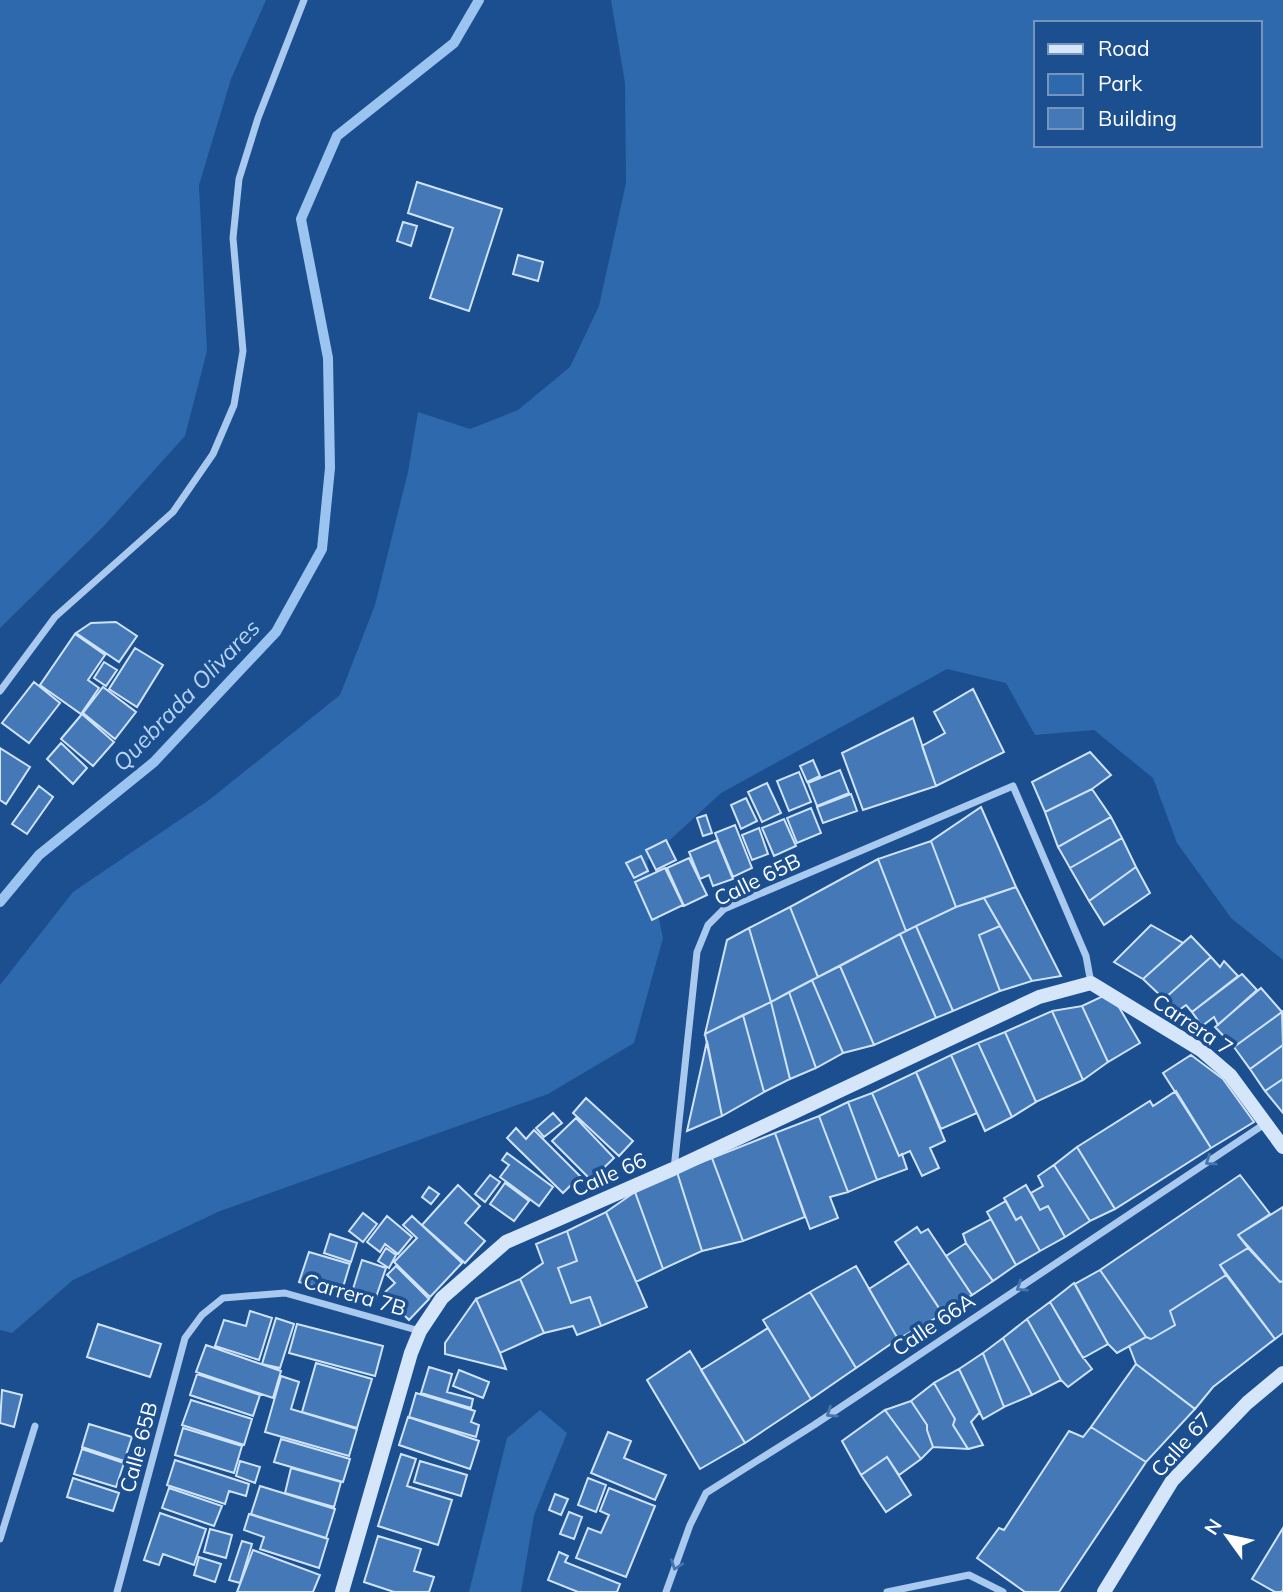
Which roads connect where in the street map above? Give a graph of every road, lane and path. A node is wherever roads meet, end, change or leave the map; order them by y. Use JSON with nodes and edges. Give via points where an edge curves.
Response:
{"nodes":[{"id":1,"x":304,"y":0,"type":"edge"},
{"id":2,"x":0,"y":691,"type":"edge"},
{"id":3,"x":1091,"y":983,"type":"junction"},
{"id":4,"x":1266,"y":1123,"type":"junction"},
{"id":5,"x":1283,"y":1147,"type":"edge"},
{"id":6,"x":673,"y":1169,"type":"junction"},
{"id":7,"x":202,"y":1315,"type":"joint"},
{"id":8,"x":420,"y":1331,"type":"junction"},
{"id":9,"x":1283,"y":1373,"type":"edge"},
{"id":10,"x":35,"y":1426,"type":"dead end"},
{"id":11,"x":0,"y":1539,"type":"edge"},
{"id":12,"x":117,"y":1592,"type":"edge"},
{"id":13,"x":342,"y":1592,"type":"edge"},
{"id":14,"x":666,"y":1592,"type":"edge"},
{"id":15,"x":887,"y":1592,"type":"edge"},
{"id":16,"x":1003,"y":1592,"type":"edge"},
{"id":17,"x":1104,"y":1592,"type":"edge"}],
"edges":[{"from":1,"to":2,"type":"street","via":[[239,179],[233,238],[243,351],[234,405],[213,454],[173,512],[55,617]]},
{"from":3,"to":4,"type":"street","name":"Carrera 7","via":[[1201,1050],[1230,1075]]},
{"from":3,"to":6,"type":"street","name":"Calle 66","via":[[1039,997]]},
{"from":3,"to":6,"type":"street","name":"Calle 65B","via":[[1086,956],[1013,786],[724,909],[708,925],[697,952]]},
{"from":4,"to":5,"type":"street","name":"Carrera 7"},
{"from":4,"to":14,"type":"street","name":"Calle 66A","one_way":true,"via":[[706,1493]]},
{"from":6,"to":8,"type":"street","name":"Calle 66","via":[[506,1242],[442,1298]]},
{"from":7,"to":8,"type":"street","name":"Carrera 7B","via":[[223,1298],[285,1293]]},
{"from":7,"to":12,"type":"street","name":"Calle 65B","via":[[185,1338]]},
{"from":8,"to":13,"type":"street","name":"Calle 66"},
{"from":9,"to":17,"type":"street","name":"Calle 67","via":[[1247,1403],[1172,1481]]},
{"from":10,"to":11,"type":"street"},
{"from":15,"to":16,"type":"street","via":[[969,1574]]}]}
